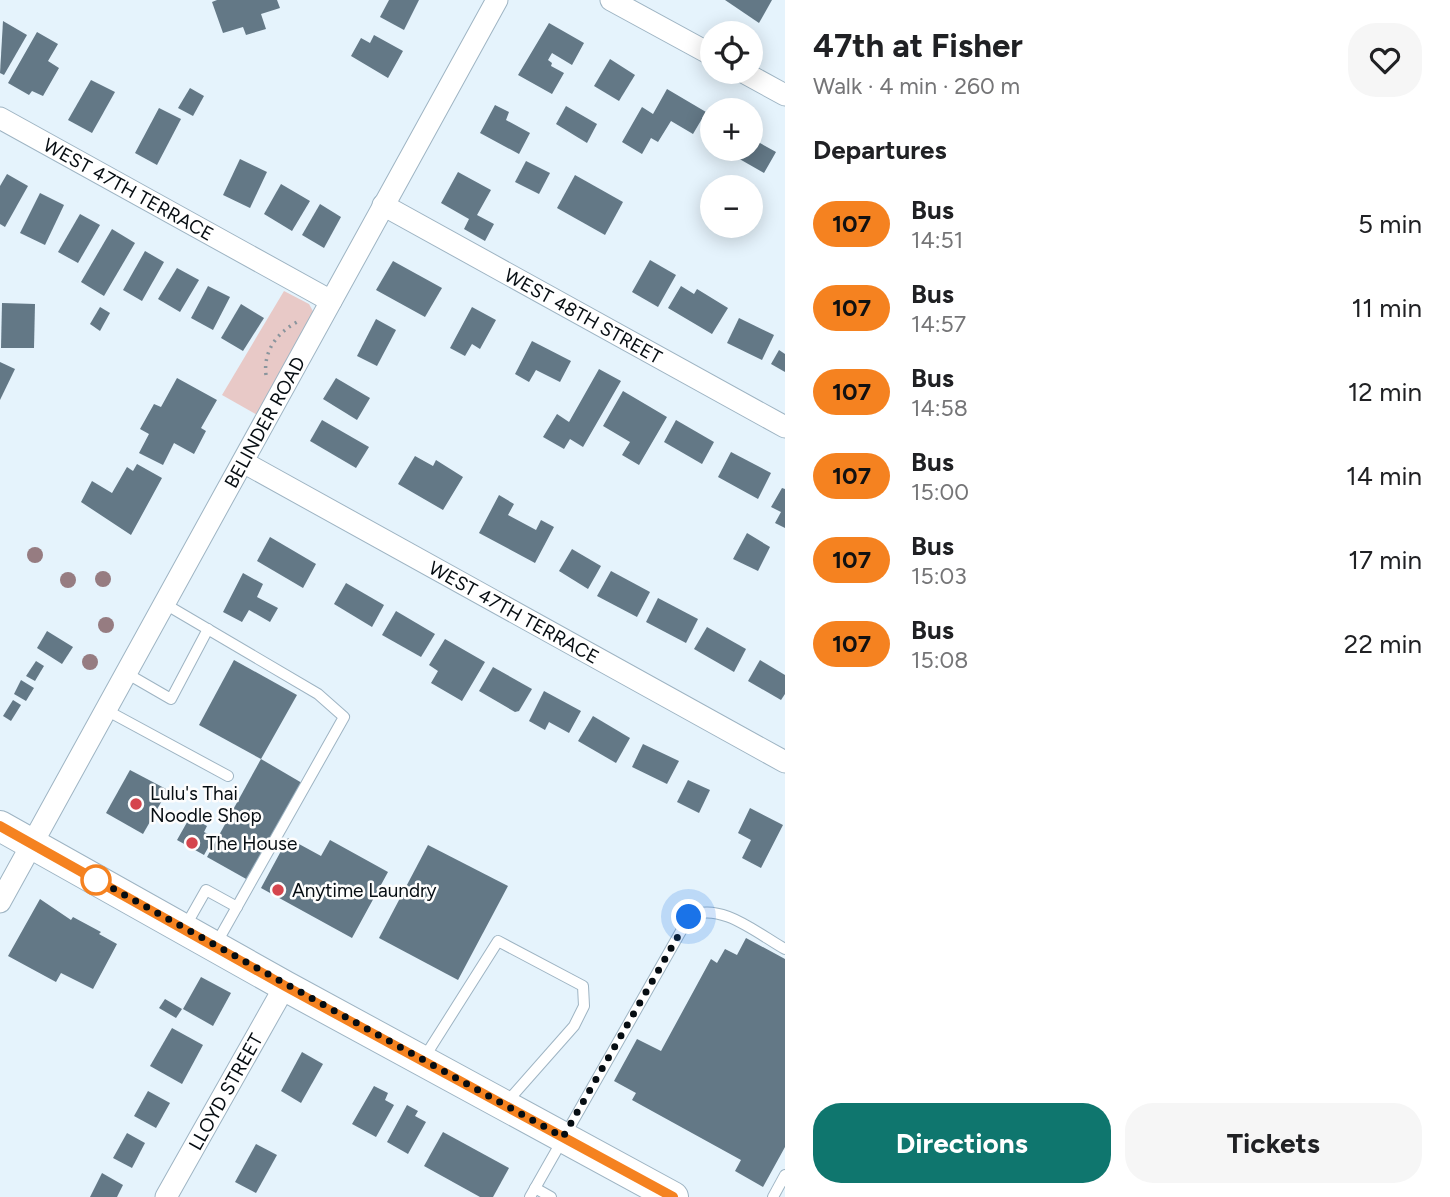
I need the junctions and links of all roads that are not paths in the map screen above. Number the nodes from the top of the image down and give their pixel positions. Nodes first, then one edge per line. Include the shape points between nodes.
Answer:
1 (497, 0) edge
2 (611, 0) edge
3 (700, 48) edge
4 (763, 83) edge
5 (785, 95) edge
6 (0, 118) edge
7 (383, 205) junction
8 (331, 301) junction
9 (785, 427) edge
10 (243, 462) junction
11 (165, 604) junction
12 (208, 629) junction
13 (126, 673) junction
14 (106, 710) junction
15 (785, 762) edge
16 (228, 776) dead end
17 (0, 826) edge
18 (32, 844) junction
19 (0, 902) edge
20 (237, 907) junction
21 (184, 929) junction
22 (215, 947) junction
23 (785, 949) edge
24 (285, 986) junction
25 (423, 1061) junction
26 (505, 1105) junction
27 (563, 1137) junction
28 (785, 1175) edge
29 (533, 1193) edge
30 (656, 1193) edge
31 (166, 1197) edge
32 (551, 1197) edge
33 (773, 1197) edge

1 - 7 street, BELINDER ROAD
2 - 3 street
4 - 5 street
6 - 8 street, WEST 47TH TERRACE
7 - 8 street, BELINDER ROAD
7 - 9 street, WEST 48TH STREET
8 - 10 street, BELINDER ROAD
10 - 11 street, BELINDER ROAD
10 - 15 street, WEST 47TH TERRACE
11 - 12 lane
11 - 13 street, BELINDER ROAD
12 - 13 lane via 171,699
12 - 20 lane via 318,694 344,717
13 - 14 street, BELINDER ROAD
14 - 16 lane
14 - 18 street, BELINDER ROAD
17 - 18 street
18 - 19 street, BELINDER ROAD
18 - 21 street
20 - 21 lane via 206,890
20 - 22 lane
21 - 22 street
22 - 24 street
23 - 27 lane via 718,911 699,911 689,917
24 - 25 street
24 - 31 street, LLOYD STREET
25 - 26 street
25 - 26 lane via 498,941 583,986 584,1006 574,1026
26 - 27 street
27 - 29 lane
27 - 30 street
28 - 33 lane
29 - 32 lane

